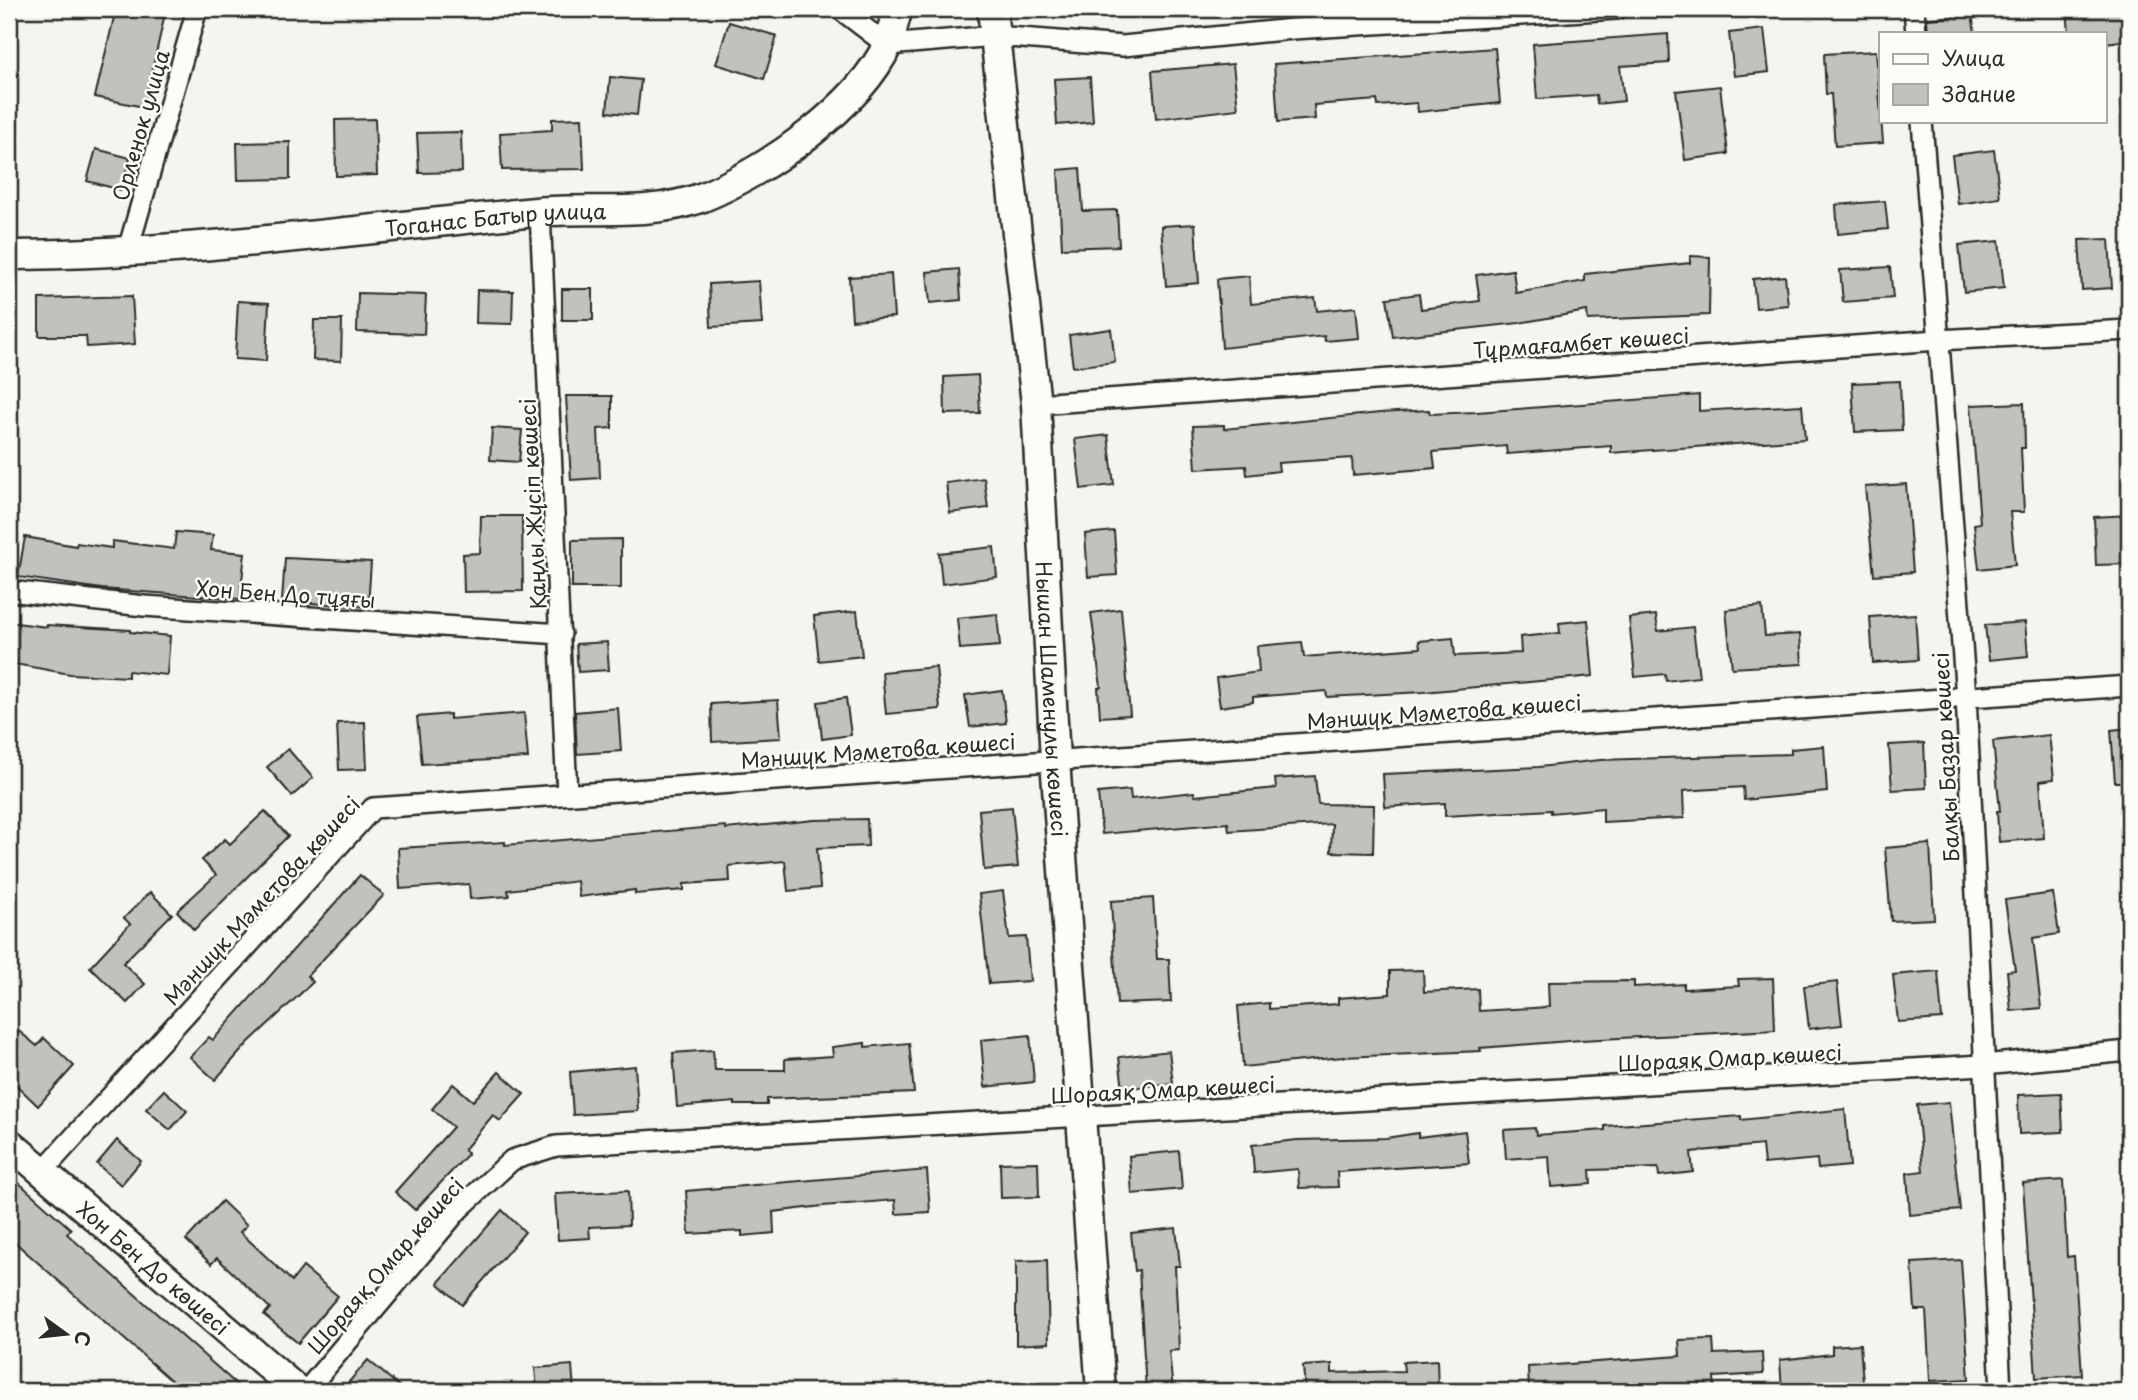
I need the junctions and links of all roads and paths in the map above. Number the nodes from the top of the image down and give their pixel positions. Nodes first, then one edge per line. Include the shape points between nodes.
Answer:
1 (197, 9) edge
2 (840, 9) edge
3 (898, 9) edge
4 (1617, 9) edge
5 (1914, 9) edge
6 (994, 22) edge
7 (1916, 32) edge
8 (887, 45) junction
9 (1922, 122) edge
10 (540, 212) junction
11 (127, 253) junction
12 (9, 256) edge
13 (2129, 330) edge
14 (1938, 340) junction
15 (1036, 404) junction
16 (9, 591) edge
17 (561, 634) junction
18 (2129, 686) edge
19 (1966, 698) junction
20 (1055, 760) junction
21 (567, 794) junction
22 (2129, 1051) edge
23 (1983, 1065) junction
24 (1082, 1117) junction
25 (9, 1143) edge
26 (41, 1173) junction
27 (298, 1391) edge
28 (306, 1391) edge
29 (1101, 1391) edge
30 (2001, 1391) edge

1 - 11 street, Орленок улица
2 - 8 street
3 - 8 street, Тоганас Батыр улица
4 - 6 street via 1293,29 1124,46
5 - 7 street
6 - 8 street
6 - 15 street, Нышан Шаменулы көшесі
8 - 10 street, Тоганас Батыр улица via 861,83 810,134 760,170 701,198 636,210
9 - 14 street, Балқы Базар көшесі
10 - 11 street, Тоганас Батыр улица
10 - 17 street, Қаңлы Жүсіп көшесі
11 - 12 street, Тоганас Батыр улица
13 - 14 street, Тұрмағамбет көшесі
14 - 15 street, Тұрмағамбет көшесі
14 - 19 street, Балқы Базар көшесі
15 - 20 street, Нышан Шаменулы көшесі
16 - 17 street, Хон Бен До тұяғы via 144,606
17 - 21 street, Қаңлы Жүсіп көшесі
18 - 19 street, Мәншүк Мәметова көшесі
19 - 20 street, Мәншүк Мәметова көшесі
19 - 23 street, Балқы Базар көшесі
20 - 21 street, Мәншүк Мәметова көшесі
20 - 24 street, Нышан Шаменулы көшесі
21 - 26 street, Мәншүк Мәметова көшесі via 373,808
22 - 23 street, Шораяқ Омар көшесі
23 - 24 street, Шораяқ Омар көшесі
23 - 30 street, Балқы Базар көшесі
24 - 28 street, Шораяқ Омар көшесі via 556,1146 512,1160 459,1209
24 - 29 street, Нышан Шаменулы көшесі
25 - 26 street, Хон Бен До көшесі
26 - 27 street, Хон Бен До көшесі

